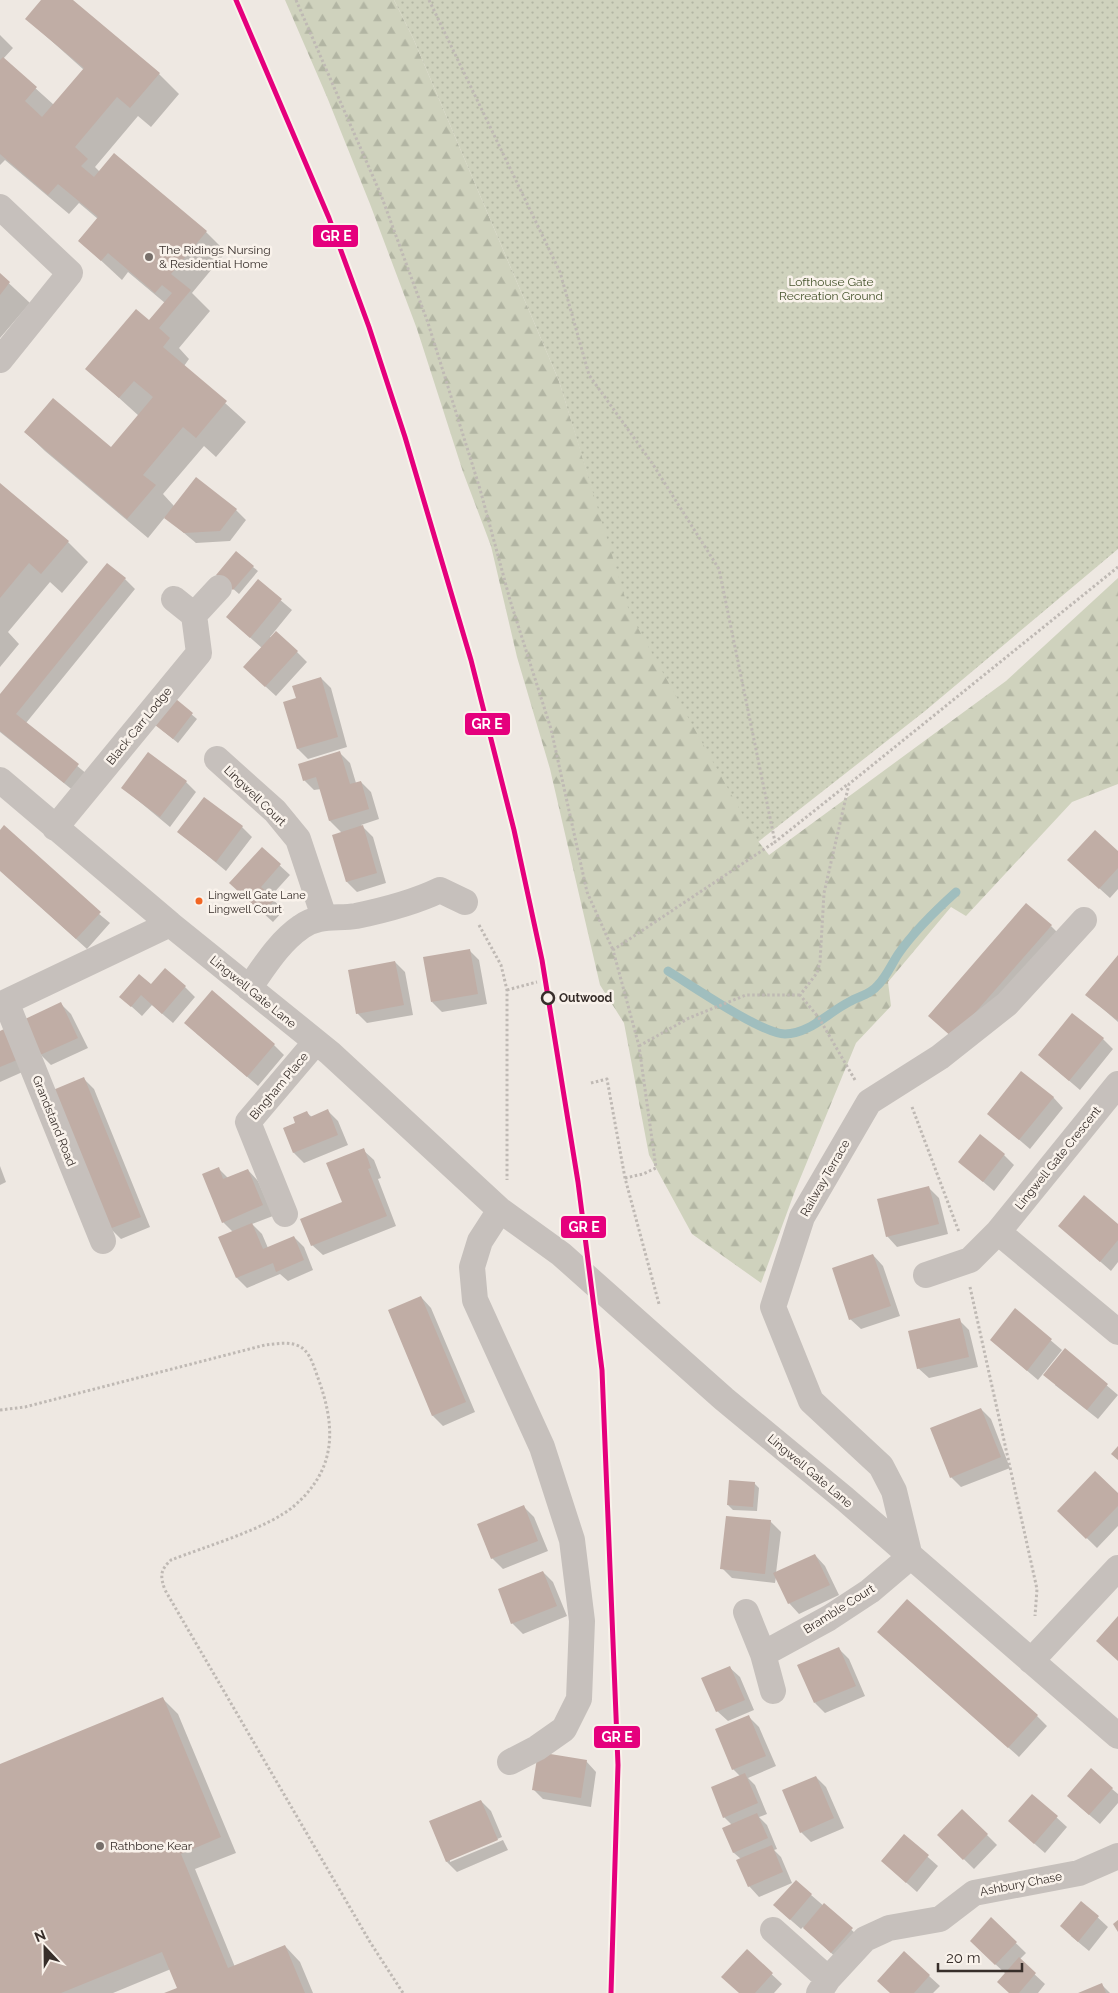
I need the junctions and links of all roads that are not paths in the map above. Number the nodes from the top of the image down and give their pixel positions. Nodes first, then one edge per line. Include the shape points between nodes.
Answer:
1 (0, 207) edge
2 (0, 360) edge
3 (219, 588) dead end
4 (174, 599) dead end
5 (194, 615) junction
6 (217, 759) dead end
7 (0, 780) edge
8 (55, 828) junction
9 (465, 902) road end
10 (324, 917) junction
11 (1084, 920) dead end
12 (170, 924) junction
13 (248, 988) junction
14 (3, 1004) edge
15 (315, 1042) junction
16 (1118, 1084) edge
17 (500, 1210) junction
18 (285, 1214) dead end
19 (998, 1232) junction
20 (103, 1241) dead end
21 (926, 1275) dead end
22 (1118, 1332) edge
23 (910, 1556) junction
24 (1118, 1568) edge
25 (746, 1612) dead end
26 (763, 1654) junction
27 (1031, 1661) junction
28 (773, 1691) dead end
29 (1118, 1736) edge
30 (510, 1762) dead end
31 (1118, 1856) edge
32 (773, 1930) dead end
33 (824, 1986) edge

1 - 2 street via 70,273
3 - 5 street
4 - 5 street
5 - 8 street, Black Carr Lodge via 199,653
6 - 10 street, Lingwell Court via 275,811 298,838
7 - 8 street, Lingwell Gate Lane
8 - 12 street, Lingwell Gate Lane
9 - 10 street via 440,890 416,902 363,914
10 - 13 street via 302,926 286,940
11 - 23 street, Railway Terrace via 1007,1004 940,1057 869,1102 802,1217 773,1307 811,1401 881,1466 894,1492
12 - 13 street, Lingwell Gate Lane
12 - 14 street, Grandstand Road
13 - 15 street, Lingwell Gate Lane
14 - 20 street, Grandstand Road
15 - 17 street, Lingwell Gate Lane
15 - 18 street, Bingham Place via 248,1122
16 - 19 street, Lingwell Gate Crescent
17 - 23 street, Lingwell Gate Lane via 561,1254
17 - 30 street via 480,1241 472,1268 475,1300 542,1447 572,1540 582,1621 578,1699 564,1729
19 - 21 street, Lingwell Gate Crescent via 970,1260
19 - 22 street
23 - 26 street, Bramble Court via 870,1591
23 - 27 street, Lingwell Gate Lane
24 - 27 street
25 - 26 street
26 - 28 street
27 - 29 street, Lingwell Gate Lane
31 - 33 street, Ashbury Chase via 1079,1873 974,1893 940,1919 890,1928 865,1939
32 - 33 street, Ashbury Chase

